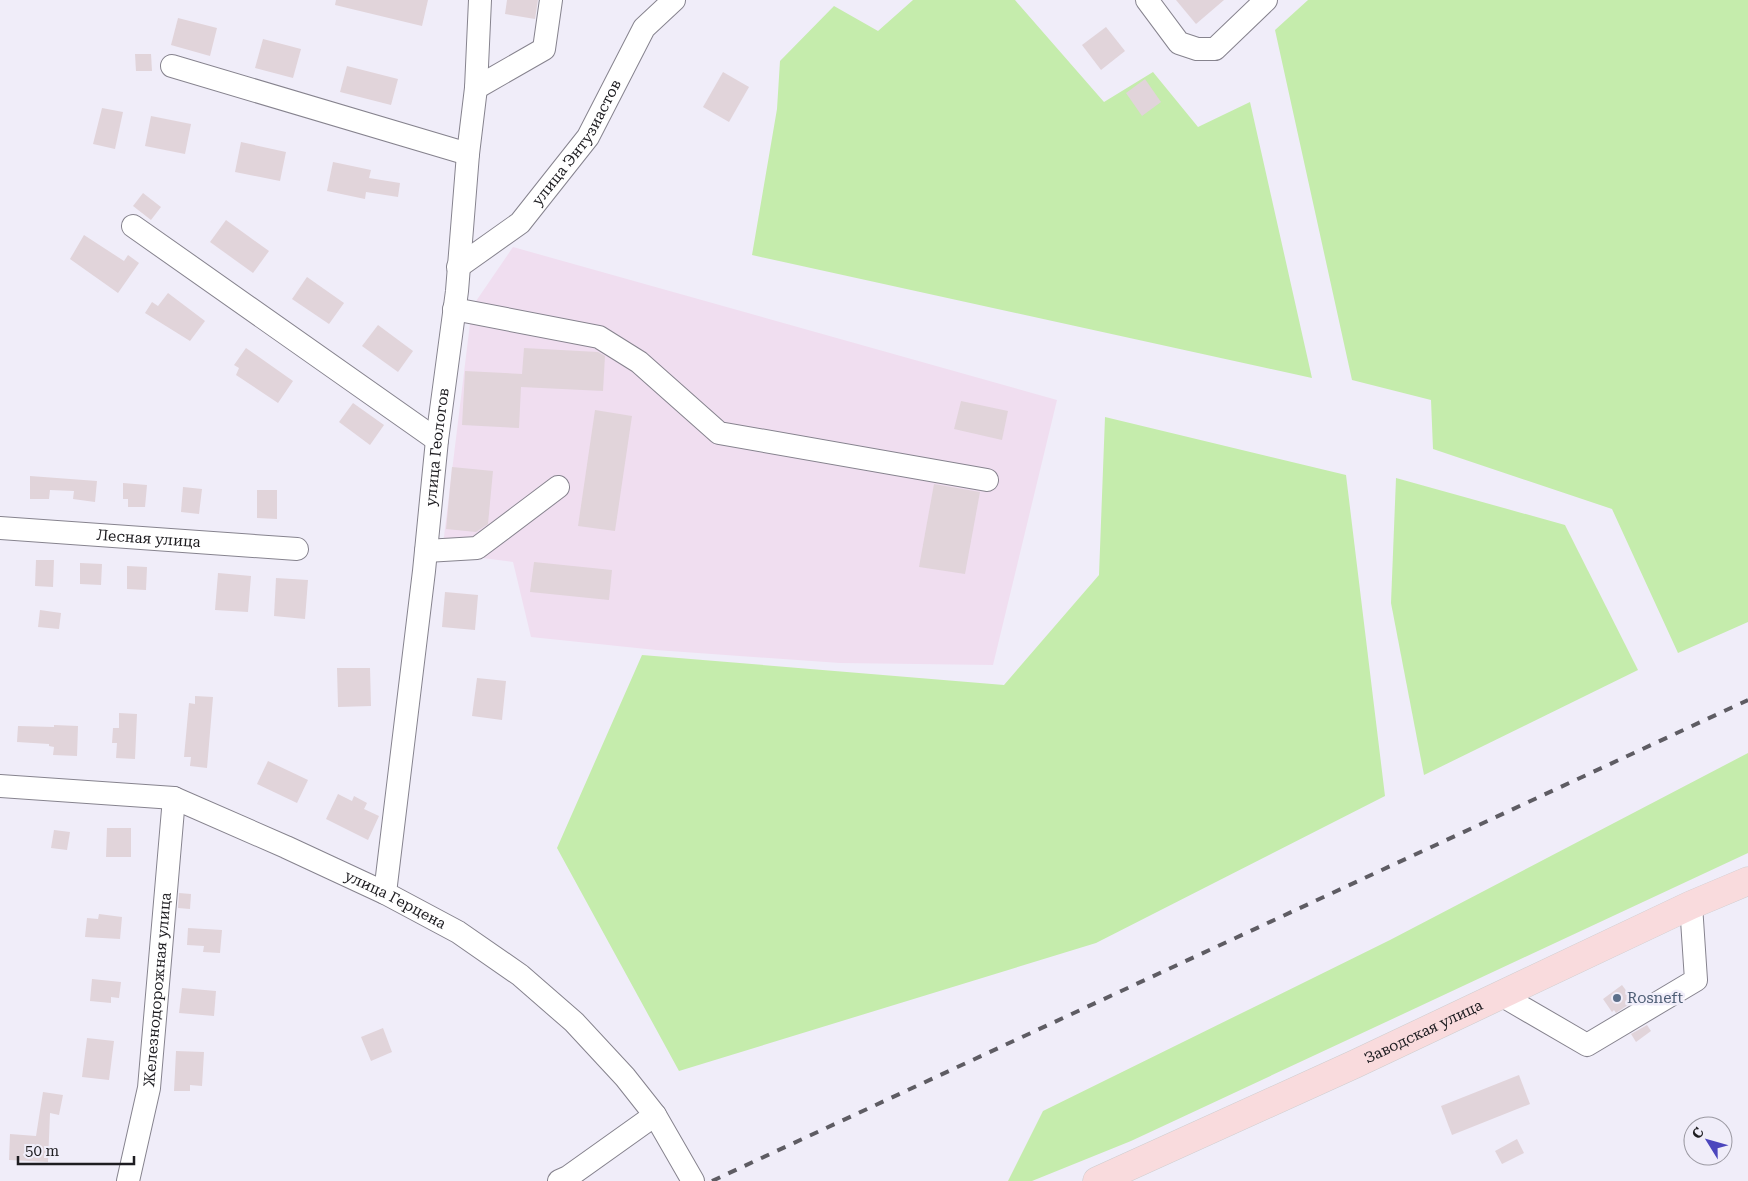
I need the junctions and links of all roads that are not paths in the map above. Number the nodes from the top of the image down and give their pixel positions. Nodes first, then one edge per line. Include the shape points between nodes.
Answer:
1 (480, 0) edge
2 (551, 0) edge
3 (674, 0) edge
4 (1147, 0) edge
5 (1266, 0) edge
6 (172, 66) dead end
7 (476, 88) junction
8 (468, 154) junction
9 (133, 226) dead end
10 (458, 267) junction
11 (454, 309) junction
12 (437, 440) junction
13 (987, 480) dead end
14 (558, 487) dead end
15 (0, 528) edge
16 (297, 550) dead end
17 (426, 551) junction
18 (0, 786) edge
19 (174, 798) junction
20 (1748, 881) edge
21 (385, 893) junction
22 (1691, 905) junction
23 (1501, 995) junction
24 (655, 1115) junction
25 (128, 1181) edge
26 (559, 1181) edge
27 (693, 1181) edge
28 (1097, 1181) edge

1 - 7 street, улица Геологов
2 - 7 street via 544,49
3 - 10 street, улица Энтузиастов via 644,28 588,138 520,223
4 - 5 street via 1179,43 1197,49 1215,49
6 - 8 street
7 - 8 street, улица Геологов
8 - 10 street, улица Геологов
9 - 12 street
10 - 11 street, улица Геологов
11 - 12 street, улица Геологов
11 - 13 street via 599,336 639,362 719,433
12 - 17 street, улица Геологов
14 - 17 street via 477,548
15 - 16 street, Лесная улица
17 - 21 street, улица Геологов
18 - 19 street, улица Герцена
19 - 21 street, улица Герцена
19 - 25 street, Железнодорожная улица via 149,1088
20 - 22 main road, Заводская улица
21 - 24 street, улица Герцена via 458,932 520,975 574,1022
22 - 23 main road, Заводская улица
22 - 23 street via 1696,980 1587,1045
23 - 28 main road, Заводская улица
24 - 26 street
24 - 27 street, улица Герцена

